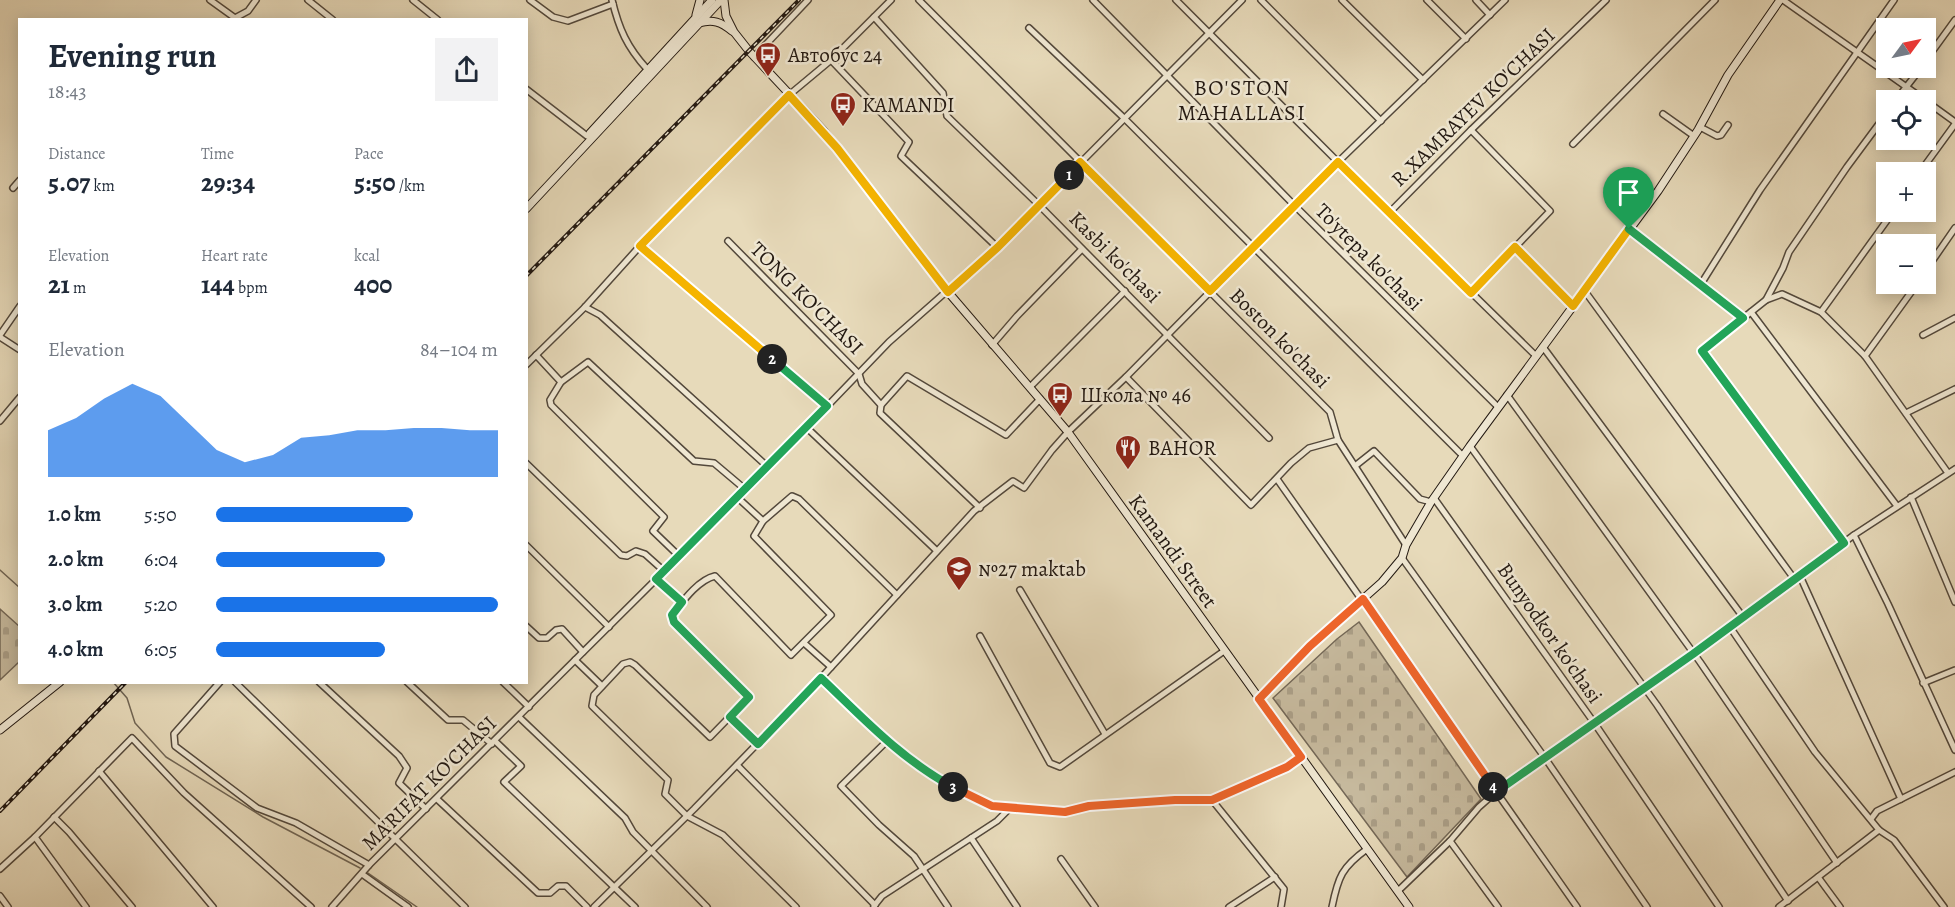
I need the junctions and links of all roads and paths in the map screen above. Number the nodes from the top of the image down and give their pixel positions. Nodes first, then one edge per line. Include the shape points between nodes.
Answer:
1 (210, 0) edge
2 (256, 0) edge
3 (308, 0) edge
4 (413, 0) edge
5 (530, 0) edge
6 (700, 0) edge
7 (712, 0) edge
8 (723, 0) edge
9 (808, 0) edge
10 (891, 0) edge
11 (919, 0) edge
12 (1093, 0) edge
13 (1176, 0) edge
14 (1242, 0) edge
15 (1261, 0) edge
16 (1342, 0) edge
17 (1427, 0) edge
18 (1476, 0) edge
19 (1505, 0) edge
20 (1606, 0) edge
21 (1715, 0) edge
22 (1782, 0) edge
23 (1894, 0) edge
24 (612, 2) edge
25 (1490, 15) junction
26 (874, 17) junction
27 (330, 18) edge
28 (436, 18) edge
29 (1955, 20) edge
30 (697, 21) junction
31 (1029, 28) dead end
32 (734, 32) junction
33 (1210, 33) junction
34 (1466, 39) junction
35 (1936, 46) edge
36 (1857, 52) junction
37 (754, 57) junction
38 (831, 60) junction
39 (647, 69) junction
40 (1168, 75) junction
41 (1913, 78) edge
42 (1423, 80) junction
43 (1906, 87) junction
44 (1904, 90) edge
45 (1910, 90) edge
46 (528, 91) edge
47 (789, 95) junction
48 (1936, 109) edge
49 (1663, 114) dead end
50 (1124, 118) junction
51 (1381, 120) junction
52 (1955, 123) edge
53 (1728, 125) dead end
54 (1700, 127) junction
55 (1876, 128) edge
56 (1471, 130) junction
57 (1694, 135) junction
58 (587, 136) junction
59 (1574, 144) dead end
60 (1080, 162) junction
61 (1338, 162) junction
62 (1927, 162) edge
63 (18, 182) edge
64 (13, 188) dead end
65 (528, 200) edge
66 (1039, 205) junction
67 (1295, 206) junction
68 (528, 207) edge
69 (1389, 213) junction
70 (1886, 222) edge
71 (1955, 228) edge
72 (1629, 229) junction
73 (728, 241) dead end
74 (640, 246) junction
75 (998, 247) junction
76 (1515, 247) junction
77 (1253, 248) junction
78 (1082, 249) junction
79 (1936, 256) edge
80 (1701, 284) junction
81 (1125, 291) junction
82 (1210, 291) junction
83 (1584, 291) junction
84 (948, 292) junction
85 (1471, 293) junction
86 (1910, 294) edge
87 (1766, 300) junction
88 (1573, 306) junction
89 (585, 307) junction
90 (18, 309) edge
91 (1751, 312) junction
92 (1821, 312) junction
93 (1743, 318) junction
94 (1955, 318) edge
95 (1168, 334) junction
96 (1923, 335) dead end
97 (0, 336) edge
98 (992, 345) junction
99 (1543, 347) junction
100 (18, 349) edge
101 (536, 355) junction
102 (1536, 356) junction
103 (1865, 356) junction
104 (528, 363) edge
105 (859, 374) junction
106 (1126, 377) junction
107 (561, 382) junction
108 (1030, 387) junction
109 (1955, 388) edge
110 (1507, 395) junction
111 (18, 399) edge
112 (1040, 399) junction
113 (881, 405) junction
114 (827, 406) junction
115 (1498, 407) junction
116 (1906, 413) junction
117 (0, 421) edge
118 (806, 427) junction
119 (1068, 432) junction
120 (1269, 438) dead end
121 (1338, 440) junction
122 (1470, 446) junction
123 (1462, 456) junction
124 (528, 465) edge
125 (1355, 466) junction
126 (768, 467) junction
127 (1955, 469) edge
128 (1948, 473) junction
129 (1277, 479) junction
130 (746, 490) junction
131 (1911, 497) junction
132 (738, 498) junction
133 (1432, 500) junction
134 (1897, 506) junction
135 (980, 508) junction
136 (763, 521) junction
137 (1854, 535) junction
138 (1844, 543) junction
139 (1406, 545) junction
140 (528, 547) edge
141 (937, 551) junction
142 (679, 556) junction
143 (1402, 558) junction
144 (664, 572) junction
145 (1797, 578) junction
146 (656, 579) junction
147 (1020, 590) dead end
148 (897, 595) junction
149 (1363, 599) junction
150 (682, 602) junction
151 (1955, 602) edge
152 (1743, 617) junction
153 (609, 627) junction
154 (1730, 627) junction
155 (528, 628) edge
156 (980, 636) dead end
157 (804, 643) junction
158 (1224, 651) junction
159 (583, 652) junction
160 (1693, 654) junction
161 (575, 660) junction
162 (831, 667) junction
163 (1955, 669) edge
164 (821, 678) junction
165 (1923, 683) junction
166 (58, 684) edge
167 (218, 684) edge
168 (237, 684) edge
169 (321, 684) edge
170 (409, 684) edge
171 (505, 684) edge
172 (602, 686) junction
173 (1644, 688) junction
174 (1259, 699) junction
175 (529, 707) junction
176 (519, 717) junction
177 (730, 717) junction
178 (1595, 724) junction
179 (0, 730) edge
180 (1105, 735) junction
181 (886, 741) junction
182 (493, 742) junction
183 (758, 744) junction
184 (1955, 750) edge
185 (1301, 757) junction
186 (1545, 758) junction
187 (737, 765) junction
188 (99, 771) junction
189 (1955, 772) edge
190 (1496, 792) junction
191 (437, 799) junction
192 (1901, 799) junction
193 (1212, 800) junction
194 (1011, 807) junction
195 (426, 809) junction
196 (687, 816) junction
197 (54, 817) junction
198 (1871, 819) junction
199 (1879, 830) junction
200 (35, 837) junction
201 (971, 838) junction
202 (396, 839) junction
203 (1450, 841) junction
204 (1367, 849) junction
205 (651, 850) junction
206 (1060, 859) dead end
207 (1837, 863) junction
208 (369, 866) junction
209 (0, 869) edge
210 (924, 869) junction
211 (362, 874) junction
212 (1275, 877) junction
213 (1818, 877) junction
214 (615, 888) junction
215 (1398, 891) junction
216 (0, 896) edge
217 (1788, 901) junction
218 (874, 906) edge
219 (8, 907) edge
220 (86, 907) edge
221 (132, 907) edge
222 (213, 907) edge
223 (311, 907) edge
224 (332, 907) edge
225 (408, 907) edge
226 (465, 907) edge
227 (587, 907) edge
228 (594, 907) edge
229 (635, 907) edge
230 (707, 907) edge
231 (796, 907) edge
232 (948, 907) edge
233 (1017, 907) edge
234 (1095, 907) edge
235 (1229, 907) edge
236 (1281, 907) edge
237 (1332, 907) edge
238 (1409, 907) edge
239 (1498, 907) edge
240 (1577, 907) edge
241 (1647, 907) edge
242 (1719, 907) edge
243 (1779, 907) edge
244 (1840, 907) edge
245 (1944, 907) edge

1 - 2 street via 235,18 248,11
3 - 27 street
4 - 28 street
5 - 24 street via 553,17 568,21
6 - 30 main road
7 - 30 main road
8 - 30 main road
8 - 32 main road, Kamandi Street
9 - 37 street
10 - 26 street
11 - 60 street, Boston ko'chasi
12 - 40 street, To'ytepa ko'chasi
13 - 33 street
14 - 33 street, MA'RIFAT KO'CHASI
15 - 51 street
16 - 42 street
17 - 34 street
18 - 25 street
19 - 25 street
20 - 56 street, R.XAMRAYEV KO'CHASI
21 - 59 street
22 - 36 street
22 - 54 main road via 1728,75
23 - 36 street
24 - 39 street via 620,29
25 - 34 street
26 - 38 street
26 - 66 street, Kasbi ko'chasi via 943,93 947,116
29 - 35 street
30 - 32 main road, Kamandi Street via 720,22
30 - 39 main road
30 - 68 main road
31 - 50 street
32 - 37 main road, Kamandi Street
33 - 40 street, MA'RIFAT KO'CHASI
33 - 61 street
34 - 42 street
36 - 43 street
36 - 80 street via 1760,190
37 - 47 main road, Kamandi Street
38 - 47 street
38 - 75 street via 909,142 901,156
39 - 58 main road
40 - 50 street, MA'RIFAT KO'CHASI
40 - 67 street, To'ytepa ko'chasi
41 - 43 street
42 - 51 street
43 - 44 street
43 - 45 street
46 - 58 street
47 - 74 street
47 - 84 main road, Kamandi Street via 837,148
48 - 52 street
49 - 57 street
50 - 60 street, MA'RIFAT KO'CHASI
50 - 77 street
51 - 61 street
52 - 62 street
53 - 54 street via 1717,136
54 - 57 main road
55 - 87 street via 1789,252
56 - 69 street, R.XAMRAYEV KO'CHASI
56 - 76 street via 1550,211
57 - 72 main road
58 - 65 main road
60 - 66 street, MA'RIFAT KO'CHASI
60 - 82 street, Boston ko'chasi
61 - 67 street
61 - 69 street
63 - 64 street
66 - 75 street, MA'RIFAT KO'CHASI
66 - 78 street, Kasbi ko'chasi
67 - 77 street
67 - 115 street, To'ytepa ko'chasi
69 - 85 street
70 - 92 street
71 - 79 street
72 - 80 street
72 - 83 main road
73 - 105 street, TONG KO'CHASI
74 - 89 street
74 - 114 street
75 - 84 street, MA'RIFAT KO'CHASI
76 - 85 street
76 - 88 street
77 - 82 street
77 - 123 street
78 - 81 street, Kasbi ko'chasi
78 - 98 street
80 - 93 street
81 - 95 street, Kasbi ko'chasi
81 - 108 street
82 - 95 street
82 - 121 street, Boston ko'chasi via 1330,412
83 - 88 main road
83 - 145 street
84 - 98 main road, Kamandi Street
84 - 105 street, MA'RIFAT KO'CHASI
85 - 102 street
86 - 103 street
87 - 91 street
87 - 92 street via 1782,294
88 - 99 main road
89 - 101 street
89 - 126 street via 600,315
90 - 97 street
91 - 93 street
91 - 134 street
92 - 103 street
93 - 138 street via 1702,351
94 - 96 street
95 - 106 street
95 - 120 street, Kasbi ko'chasi
97 - 100 street
98 - 108 main road, Kamandi Street
99 - 102 main road
99 - 152 street
101 - 104 street
101 - 107 street
102 - 110 main road
103 - 116 street
105 - 113 street, TONG KO'CHASI via 862,384
105 - 114 street, MA'RIFAT KO'CHASI
106 - 119 street
106 - 129 street via 1251,505
107 - 130 street via 588,362 694,461 714,463
107 - 142 street via 551,405 664,517 653,531
108 - 112 main road, Kamandi Street
109 - 116 street
110 - 115 main road
110 - 160 street
111 - 117 street
112 - 113 street via 1006,435 907,376
112 - 119 main road, Kamandi Street
113 - 135 street, TONG KO'CHASI via 880,413
114 - 118 street, MA'RIFAT KO'CHASI
115 - 122 main road
116 - 128 street
118 - 126 street, MA'RIFAT KO'CHASI
118 - 141 street
119 - 135 street via 1024,488 1013,481
119 - 158 main road, Kamandi Street
121 - 125 street, Boston ko'chasi
121 - 129 street via 1309,448
122 - 123 main road
122 - 173 street
123 - 133 main road
124 - 144 street via 621,555 636,551 645,554
125 - 133 street, Bunyodkor ko'chasi via 1374,451 1420,499
125 - 139 street, Boston ko'chasi
126 - 130 street, MA'RIFAT KO'CHASI
127 - 128 street
128 - 131 street
129 - 149 street
130 - 132 street, MA'RIFAT KO'CHASI
131 - 134 street
131 - 151 street
132 - 136 street
132 - 142 street, MA'RIFAT KO'CHASI
133 - 139 main road
133 - 178 street, Bunyodkor ko'chasi
134 - 137 street
135 - 141 street
136 - 148 street via 792,496 799,499
136 - 157 street via 754,536 831,615
137 - 138 street
137 - 165 street
138 - 145 street
139 - 143 main road
140 - 153 street
141 - 148 street
142 - 144 street, MA'RIFAT KO'CHASI
143 - 149 main road
143 - 186 street
144 - 146 street, MA'RIFAT KO'CHASI
145 - 152 street
145 - 192 street
146 - 150 street
146 - 153 street, MA'RIFAT KO'CHASI
147 - 180 street
148 - 162 street
149 - 174 main road
149 - 190 street
150 - 157 street via 707,578 715,576 791,655
150 - 177 street via 672,615 674,622 749,697
152 - 154 street
153 - 159 street, MA'RIFAT KO'CHASI
154 - 160 street
154 - 198 street via 1815,752
155 - 159 street via 539,638 562,629
156 - 180 street via 1050,763 1060,767
157 - 162 street
158 - 174 main road, Kamandi Street
158 - 180 street
159 - 161 street, MA'RIFAT KO'CHASI
160 - 173 street
160 - 207 street
161 - 172 street
161 - 175 street, MA'RIFAT KO'CHASI
162 - 164 street
163 - 165 street
164 - 181 street
164 - 183 street
165 - 184 street
166 - 179 main road
167 - 208 street via 174,734 175,746 257,808 296,823
168 - 202 street
169 - 195 street via 399,756 407,768 399,783
170 - 182 street via 448,720 464,720
171 - 175 street
172 - 177 street via 623,664 630,662 710,737
172 - 196 street via 594,695 592,706 668,780 665,794
173 - 178 street
173 - 217 street
174 - 185 main road, Kamandi Street
175 - 176 street, MA'RIFAT KO'CHASI
176 - 182 street, MA'RIFAT KO'CHASI
176 - 205 street via 625,818
177 - 183 street
178 - 186 street
178 - 242 street, Bunyodkor ko'chasi
181 - 194 street via 938,779 973,798 992,806
181 - 210 street via 841,786
182 - 191 street, MA'RIFAT KO'CHASI
182 - 214 street via 521,766 504,782
183 - 187 street
185 - 193 street
185 - 204 main road, Kamandi Street
186 - 190 street
186 - 241 street
187 - 196 street
187 - 218 street
188 - 197 street
188 - 222 street
188 - 223 street via 132,738 184,793
189 - 192 street
190 - 203 street
190 - 240 street
191 - 195 street, MA'RIFAT KO'CHASI
191 - 227 street via 538,893 566,886
192 - 198 street via 1876,811
193 - 194 street via 1089,806 1065,812
193 - 212 street
194 - 201 street
195 - 202 street, MA'RIFAT KO'CHASI
196 - 205 street
196 - 231 street via 723,835
197 - 200 street
197 - 221 street
198 - 199 street
199 - 207 street
199 - 245 street via 1894,840
200 - 209 street
200 - 220 street
201 - 210 street
201 - 233 street
202 - 208 street, MA'RIFAT KO'CHASI
202 - 226 street
203 - 215 street
203 - 239 street
204 - 215 main road, Kamandi Street
204 - 237 street via 1345,869 1336,884
205 - 214 street
205 - 230 street
206 - 234 street
207 - 213 street
208 - 211 street, MA'RIFAT KO'CHASI
210 - 218 street via 882,896
210 - 232 street
211 - 224 street, MA'RIFAT KO'CHASI
211 - 225 street
212 - 235 street
212 - 236 street via 1284,889
213 - 217 street
213 - 244 street
214 - 228 street
214 - 229 street
215 - 238 main road, Kamandi Street
216 - 219 street
217 - 243 street

